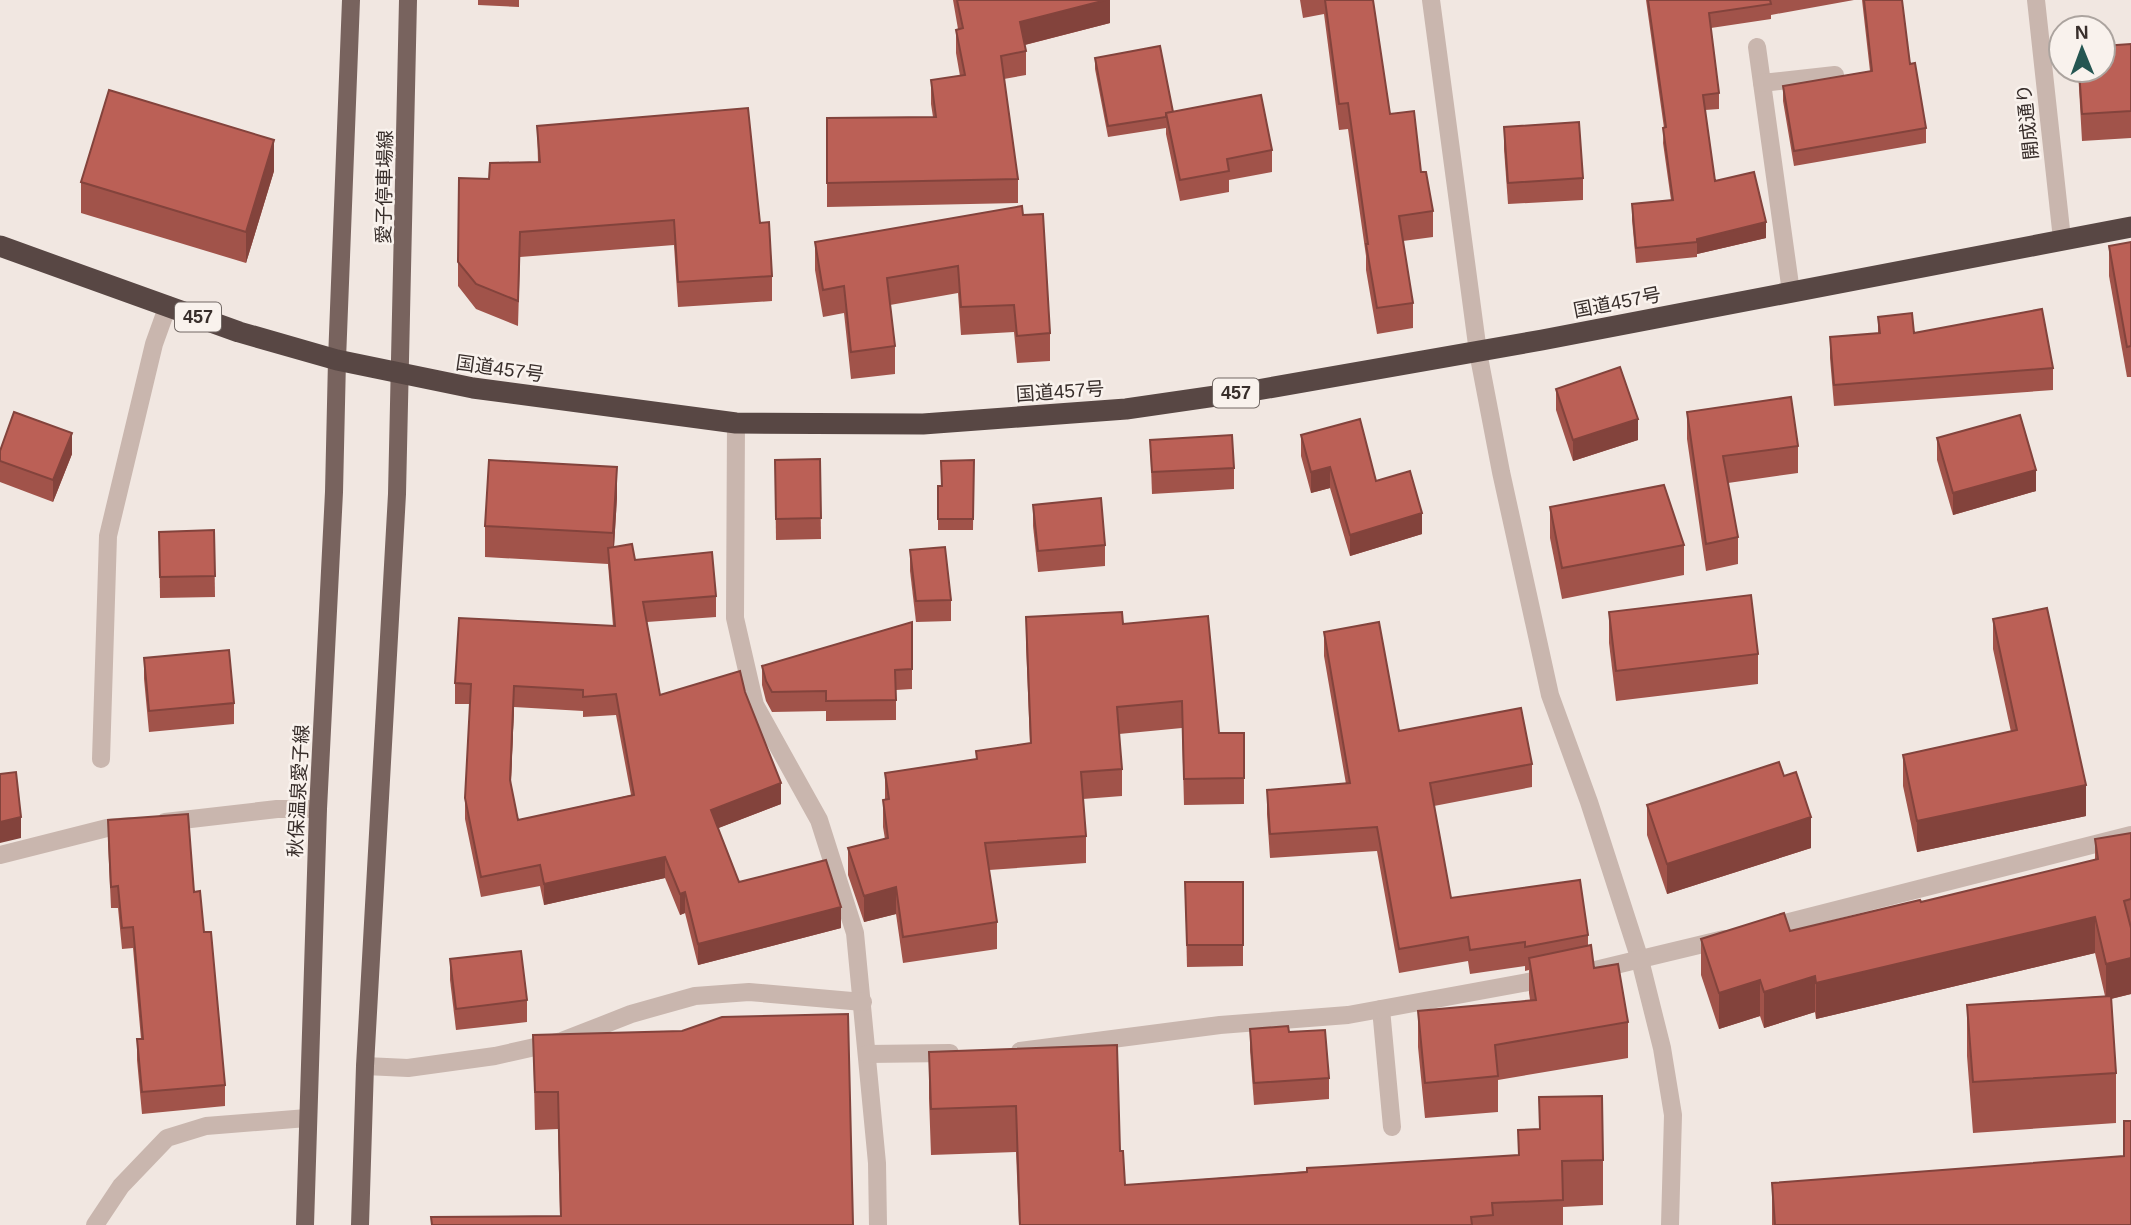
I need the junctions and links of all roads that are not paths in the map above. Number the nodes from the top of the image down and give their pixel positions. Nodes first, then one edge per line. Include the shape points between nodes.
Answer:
1 (351, 0) edge
2 (408, 0) edge
3 (1431, 0) edge
4 (2036, 0) edge
5 (1757, 47) dead end
6 (1835, 75) edge
7 (1762, 83) junction
8 (2131, 227) edge
9 (2062, 240) junction
10 (0, 246) edge
11 (1791, 292) junction
12 (168, 305) junction
13 (1478, 352) junction
14 (337, 360) junction
15 (400, 374) junction
16 (736, 423) junction
17 (101, 759) dead end
18 (318, 809) junction
19 (2131, 835) edge
20 (0, 855) edge
21 (1640, 960) junction
22 (863, 1002) junction
23 (1381, 1009) junction
24 (1007, 1052) edge
25 (969, 1053) edge
26 (867, 1054) junction
27 (365, 1066) junction
28 (307, 1118) junction
29 (1392, 1127) dead end
30 (95, 1225) edge
31 (305, 1225) edge
32 (360, 1225) edge
33 (878, 1225) edge
34 (1670, 1225) edge

1 - 14 main road, 愛子停車場線
2 - 15 main road, 愛子停車場線
3 - 13 street
4 - 9 street, 開成通り
5 - 7 street
6 - 7 street
7 - 11 street
8 - 9 highway, 国道457号 / 457
9 - 11 highway, 国道457号 / 457
10 - 12 highway, 国道457号 / 457
11 - 13 highway, 国道457号 / 457
12 - 14 highway, 国道457号 / 457 via 239,332
12 - 17 street via 154,344 108,536
13 - 16 highway, 国道457号 / 457 via 1126,409 923,424
13 - 21 street via 1550,695
14 - 15 highway, 国道457号 / 457
14 - 18 main road, 秋保温泉愛子線
15 - 16 highway, 国道457号 / 457
15 - 27 main road
16 - 22 street via 735,618 755,705 819,820 855,933
18 - 20 street via 277,809 107,828
18 - 28 main road, 秋保温泉愛子線
19 - 21 street
21 - 23 street
21 - 34 street via 1673,1115
22 - 26 street
22 - 27 street via 748,992 695,996 562,1041 509,1053 408,1068
23 - 24 street
23 - 29 street
25 - 26 street
26 - 33 street
27 - 32 main road
28 - 30 street via 206,1126 167,1138 121,1186
28 - 31 main road, 秋保温泉愛子線

